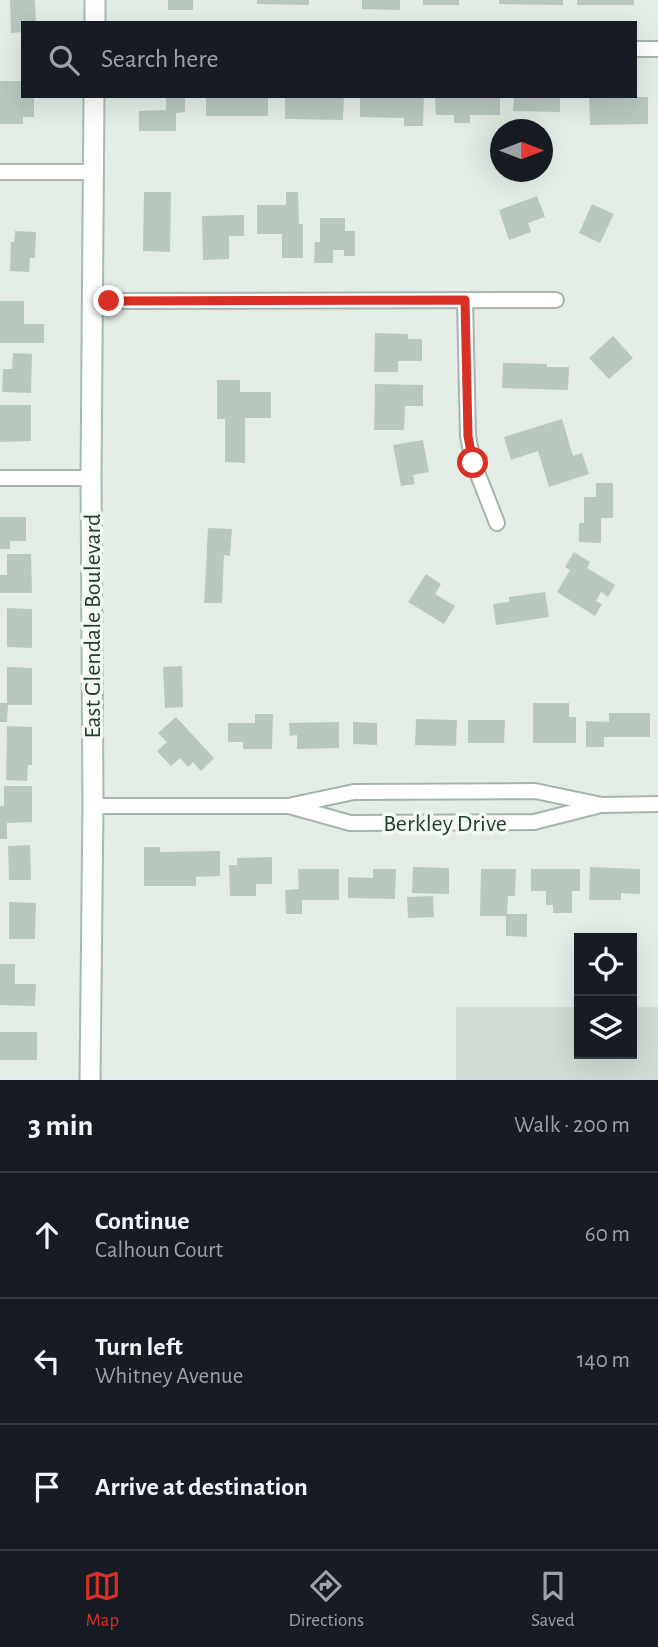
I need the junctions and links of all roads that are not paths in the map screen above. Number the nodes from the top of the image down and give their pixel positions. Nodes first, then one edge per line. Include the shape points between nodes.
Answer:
1 (95, 0) edge
2 (95, 21) edge
3 (637, 49) edge
4 (658, 49) edge
5 (94, 98) edge
6 (0, 172) edge
7 (94, 172) junction
8 (465, 300) junction
9 (556, 300) dead end
10 (93, 301) junction
11 (0, 478) edge
12 (91, 478) junction
13 (497, 523) dead end
14 (658, 804) edge
15 (602, 805) junction
16 (93, 806) junction
17 (288, 806) junction
18 (90, 1080) edge

1 - 2 street
3 - 4 street
5 - 7 street, East Glendale Boulevard
6 - 7 street
7 - 10 street, East Glendale Boulevard
8 - 9 street
8 - 10 street
8 - 13 street via 468,436 473,463
10 - 12 street, East Glendale Boulevard
11 - 12 street
12 - 16 street, East Glendale Boulevard
14 - 15 street, Berkley Drive
15 - 17 street, Berkley Drive via 535,790 354,792
15 - 17 street, Berkley Drive via 534,822 350,823
16 - 17 street, Berkley Drive
16 - 18 street, East Glendale Boulevard

